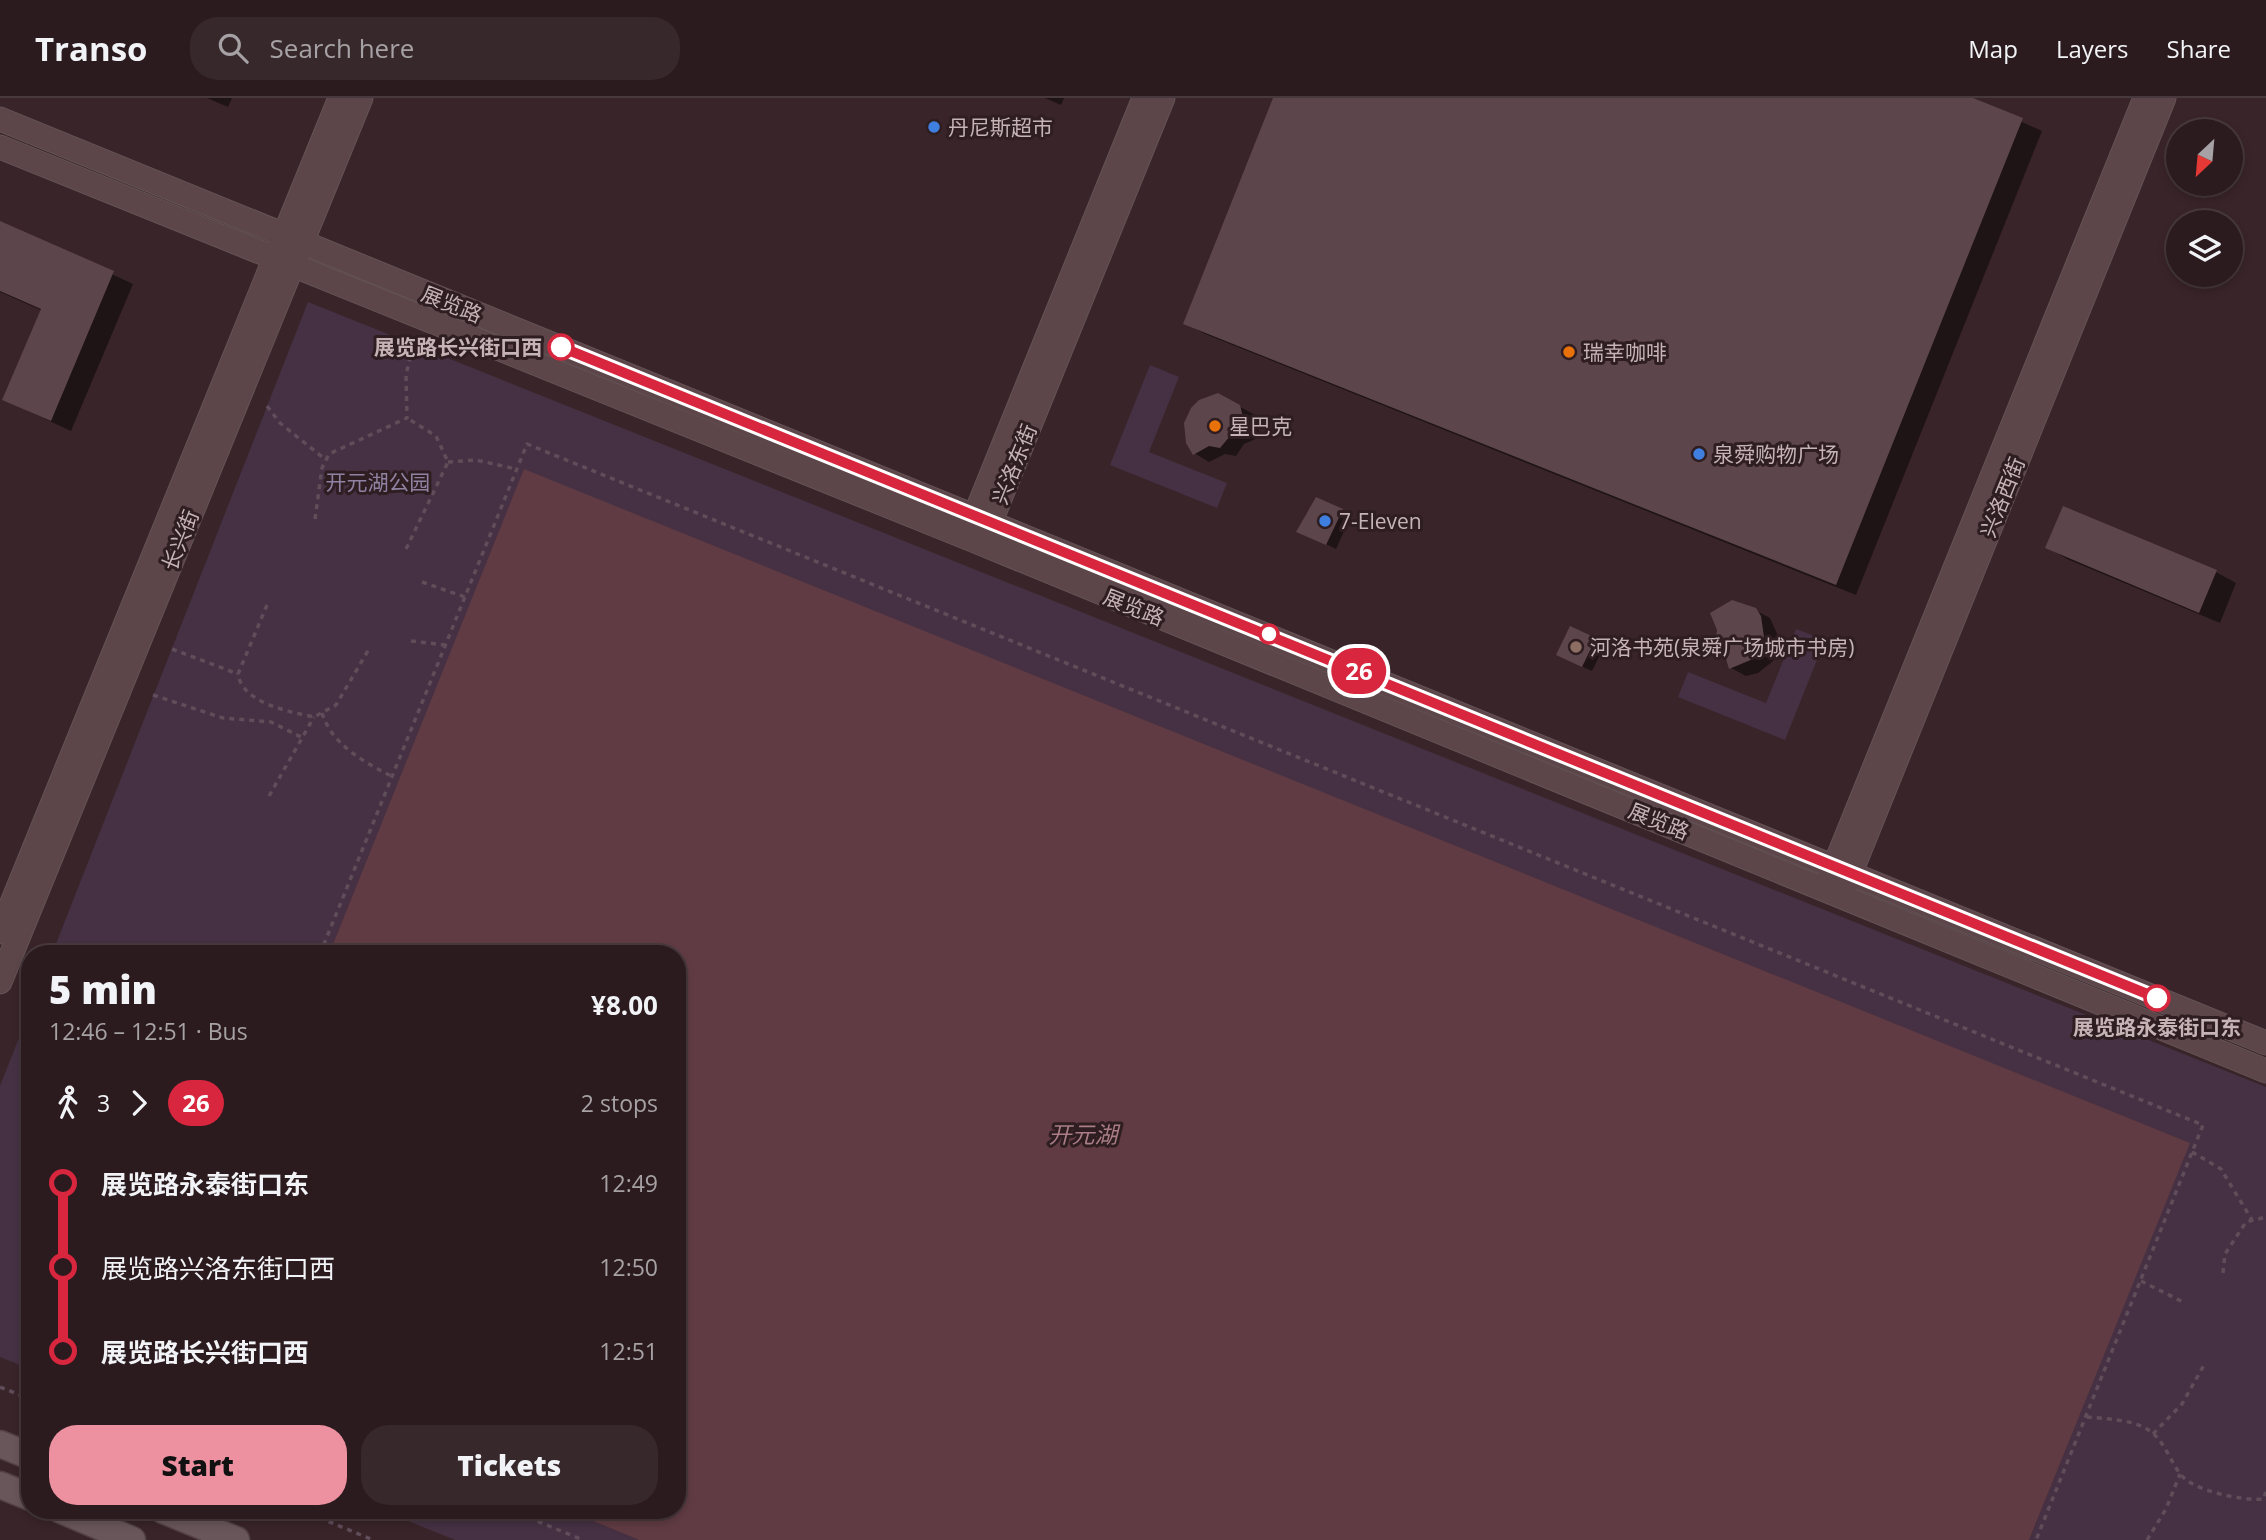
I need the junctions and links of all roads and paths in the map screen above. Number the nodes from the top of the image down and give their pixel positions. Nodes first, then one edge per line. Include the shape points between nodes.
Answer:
1 (340, 98) edge
2 (361, 98) edge
3 (1144, 98) edge
4 (1163, 98) edge
5 (2145, 98) edge
6 (2164, 98) edge
7 (0, 119) edge
8 (0, 147) edge
9 (293, 239) junction
10 (283, 263) junction
11 (413, 344) dead end
12 (267, 406) dead end
13 (407, 418) junction
14 (326, 460) junction
15 (448, 462) junction
16 (516, 469) junction
17 (983, 518) junction
18 (315, 519) dead end
19 (975, 541) junction
20 (406, 550) dead end
21 (422, 582) dead end
22 (465, 597) junction
23 (267, 605) dead end
24 (411, 640) dead end
25 (445, 645) junction
26 (172, 649) dead end
27 (369, 649) dead end
28 (238, 674) junction
29 (153, 695) dead end
30 (322, 713) junction
31 (314, 717) junction
32 (301, 737) junction
33 (393, 776) junction
34 (270, 796) dead end
35 (1843, 869) junction
36 (1833, 893) junction
37 (0, 932) edge
38 (324, 945) edge
39 (0, 982) edge
40 (2266, 1043) edge
41 (2266, 1071) edge
42 (2192, 1152) junction
43 (2266, 1217) edge
44 (2252, 1220) junction
45 (2223, 1273) dead end
46 (2141, 1280) junction
47 (2183, 1302) dead end
48 (2204, 1365) dead end
49 (0, 1387) edge
50 (21, 1395) edge
51 (2086, 1417) junction
52 (2153, 1434) junction
53 (0, 1444) edge
54 (21, 1452) edge
55 (2180, 1474) junction
56 (0, 1485) edge
57 (2266, 1492) edge
58 (21, 1493) edge
59 (2264, 1500) edge
60 (82, 1519) edge
61 (185, 1519) edge
62 (323, 1519) edge
63 (532, 1519) edge
64 (132, 1540) edge
65 (236, 1540) edge
66 (373, 1540) edge
67 (583, 1540) edge
68 (2036, 1540) edge
69 (2147, 1540) edge

1 - 9 street, 长兴街
2 - 9 street, 长兴街
3 - 17 street, 兴洛东街
4 - 17 street, 兴洛东街
5 - 35 street, 兴洛西街
6 - 35 street, 兴洛西街
7 - 9 street, 展览路
8 - 10 street, 展览路
9 - 10 street, 长兴街
9 - 17 street, 展览路
10 - 19 street, 展览路
10 - 37 street, 长兴街
10 - 39 street, 长兴街
11 - 13 path via 406,374
12 - 14 path via 280,423
13 - 14 path via 340,446
13 - 15 path via 436,436
14 - 18 path
15 - 16 path via 476,460
15 - 20 path
16 - 22 path
16 - 42 path via 527,444 2203,1125
17 - 19 street, 兴洛东街
17 - 35 street, 展览路
19 - 36 street, 展览路
21 - 22 path
22 - 25 path
23 - 28 path
24 - 25 path
25 - 33 path
26 - 28 path
27 - 30 path via 336,705
28 - 31 path via 248,694
29 - 32 path via 223,718 271,722
30 - 31 path
30 - 33 path via 327,728 351,752
31 - 32 path
32 - 34 path
33 - 38 path
35 - 36 street, 兴洛西街
35 - 40 street, 展览路
36 - 41 street, 展览路
42 - 44 path via 2221,1169
42 - 46 path
43 - 44 path
44 - 45 path via 2234,1237 2225,1254
46 - 47 path
46 - 51 path
48 - 52 path via 2182,1404
49 - 50 path
51 - 52 path via 2123,1421
51 - 68 path
52 - 55 path
53 - 54 main road
55 - 59 path via 2232,1497
55 - 69 path
56 - 58 main road
57 - 59 path
60 - 64 main road
61 - 65 main road
62 - 66 path
63 - 67 path

